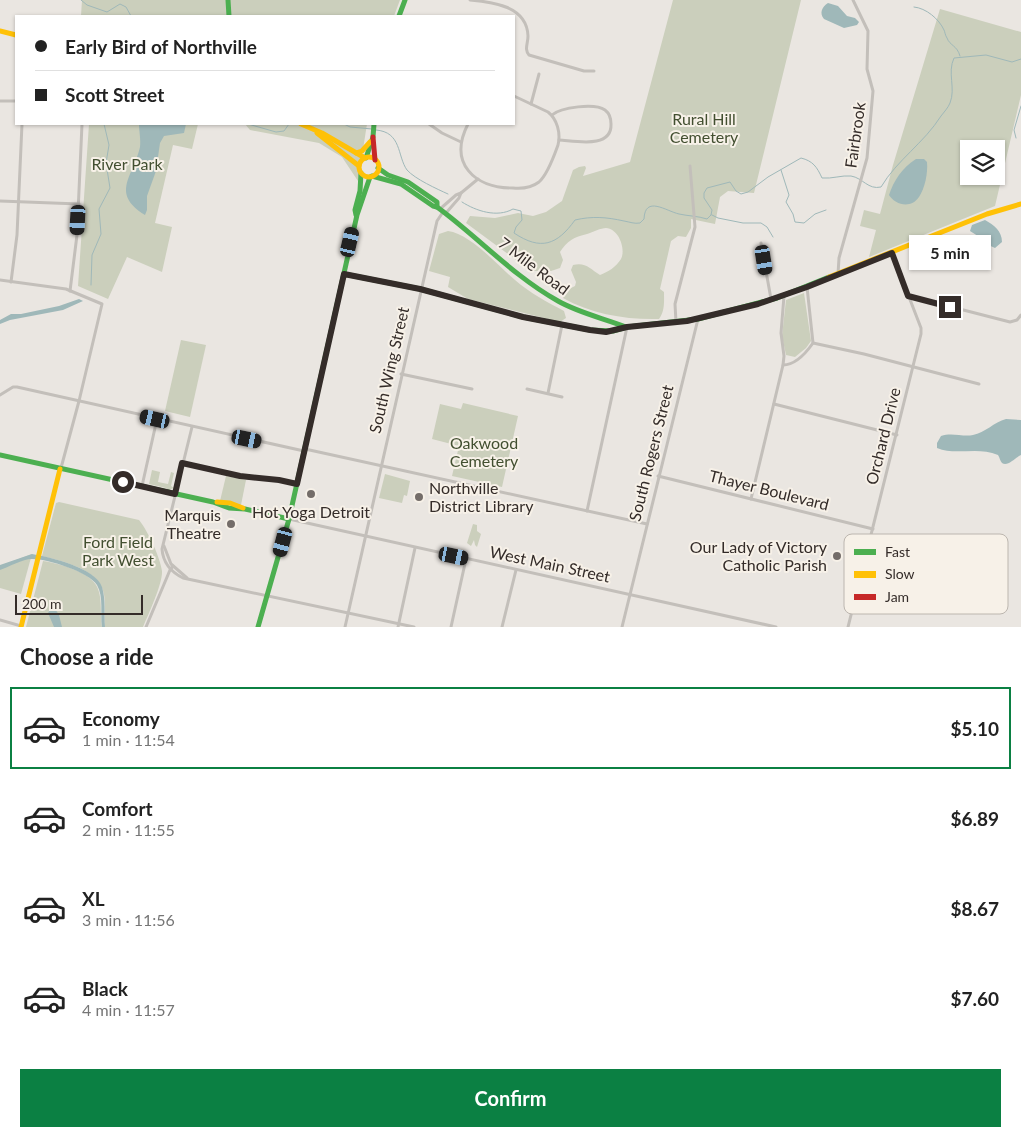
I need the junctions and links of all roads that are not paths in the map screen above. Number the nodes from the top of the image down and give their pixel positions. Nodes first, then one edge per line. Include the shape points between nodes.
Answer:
1 (228, 0) edge
2 (405, 0) edge
3 (470, 0) edge
4 (853, 0) edge
5 (229, 15) edge
6 (399, 15) edge
7 (0, 31) edge
8 (15, 35) edge
9 (594, 71) dead end
10 (540, 74) dead end
11 (515, 96) edge
12 (0, 101) edge
13 (15, 102) edge
14 (531, 104) junction
15 (552, 115) junction
16 (22, 125) edge
17 (82, 125) edge
18 (303, 125) edge
19 (430, 125) edge
20 (467, 125) edge
21 (317, 132) junction
22 (373, 133) edge
23 (559, 140) junction
24 (461, 142) junction
25 (354, 153) junction
26 (365, 158) junction
27 (375, 160) junction
28 (359, 166) junction
29 (690, 166) dead end
30 (378, 168) junction
31 (361, 173) junction
32 (371, 176) junction
33 (478, 179) junction
34 (461, 194) junction
35 (0, 201) edge
36 (19, 201) junction
37 (79, 204) junction
38 (1021, 204) edge
39 (442, 210) junction
40 (356, 215) junction
41 (761, 243) dead end
42 (892, 253) junction
43 (344, 274) junction
44 (838, 275) junction
45 (0, 280) edge
46 (11, 282) junction
47 (807, 287) junction
48 (420, 289) junction
49 (70, 290) junction
50 (784, 296) junction
51 (908, 296) junction
52 (771, 300) junction
53 (1021, 315) edge
54 (698, 319) junction
55 (676, 322) junction
56 (563, 325) junction
57 (627, 327) junction
58 (813, 343) junction
59 (783, 365) junction
60 (913, 366) junction
61 (401, 374) junction
62 (980, 384) dead end
63 (527, 388) dead end
64 (472, 389) dead end
65 (548, 393) junction
66 (0, 394) edge
67 (562, 397) dead end
68 (79, 401) junction
69 (774, 404) junction
70 (157, 419) junction
71 (192, 427) junction
72 (896, 435) junction
73 (305, 450) junction
74 (0, 455) edge
75 (182, 463) junction
76 (380, 466) junction
77 (60, 469) junction
78 (658, 476) junction
79 (297, 484) junction
80 (142, 486) junction
81 (175, 494) junction
82 (751, 499) junction
83 (587, 511) junction
84 (289, 519) junction
85 (647, 524) junction
86 (873, 529) junction
87 (872, 534) edge
88 (364, 536) junction
89 (415, 548) junction
90 (466, 559) junction
91 (171, 568) junction
92 (516, 570) junction
93 (630, 594) junction
94 (267, 596) junction
95 (348, 613) junction
96 (851, 614) edge
97 (0, 620) edge
98 (398, 625) edge
99 (21, 626) edge
100 (146, 627) edge
101 (258, 627) edge
102 (345, 627) edge
103 (414, 627) edge
104 (451, 627) edge
105 (502, 627) edge
106 (622, 627) edge
107 (776, 627) edge
108 (848, 627) edge

1 - 5 street
2 - 6 street
3 - 9 street via 499,3 517,13 527,31 526,50 531,56
4 - 44 street, Fairbrook via 868,31 867,69 873,88 869,142 839,258
7 - 8 street
10 - 14 street
11 - 14 street
12 - 13 street
14 - 15 street
15 - 23 street via 557,123
15 - 23 street via 564,109 597,107 611,120 610,132 602,140
16 - 36 street
17 - 37 street
18 - 21 street
19 - 24 street
20 - 24 street
21 - 25 street
21 - 28 street
22 - 25 street via 362,151
22 - 26 street
22 - 27 street
23 - 33 street via 544,176 533,186 505,188
24 - 33 street via 464,165
25 - 26 street
26 - 27 street
26 - 28 street
27 - 30 street
28 - 31 street
29 - 55 street via 696,221 675,304
30 - 32 street
30 - 39 street, 7 Mile Road via 408,182 437,202
31 - 32 street
31 - 40 street
32 - 39 street, 7 Mile Road via 401,184
32 - 40 street
33 - 34 street
34 - 39 street
34 - 39 street
35 - 36 street
36 - 37 street
36 - 46 street
37 - 49 street
38 - 42 street via 987,214
39 - 48 street, South Wing Street
39 - 57 street, 7 Mile Road via 552,298
40 - 43 street
41 - 52 street
42 - 44 street
42 - 51 street, Orchard Drive
43 - 48 street
43 - 73 street
44 - 47 street
45 - 46 street
46 - 49 street
47 - 50 street
47 - 58 street
48 - 56 street
48 - 61 street, South Wing Street
49 - 68 street via 102,304
50 - 52 street
50 - 59 street
51 - 53 street via 1012,322
51 - 60 street, Orchard Drive via 922,331
52 - 54 street
54 - 55 street
54 - 78 street, South Rogers Street
55 - 57 street
56 - 57 street via 598,331
56 - 65 street
57 - 83 street
58 - 59 street via 796,361
58 - 60 street
59 - 69 street
60 - 62 street
60 - 72 street, Orchard Drive
61 - 64 street
61 - 76 street, South Wing Street
63 - 65 street
65 - 67 street
66 - 68 street via 16,386
68 - 70 street
68 - 77 street
69 - 72 street
69 - 82 street
70 - 71 street
70 - 80 street
71 - 73 street
71 - 75 street
72 - 86 street, Orchard Drive
73 - 76 street
73 - 79 street
74 - 77 street
75 - 79 street
75 - 81 street
76 - 83 street
76 - 88 street, South Wing Street
77 - 80 street
77 - 99 street
78 - 82 street, Thayer Boulevard
78 - 85 street, South Rogers Street
79 - 84 street
80 - 81 street
81 - 84 street via 230,503
81 - 91 street via 162,554
82 - 86 street, Thayer Boulevard
83 - 85 street
84 - 88 street, West Main Street
84 - 94 street
85 - 93 street, South Rogers Street
86 - 87 street, Orchard Drive
88 - 89 street, West Main Street
88 - 95 street, South Wing Street
89 - 90 street, West Main Street
89 - 98 street
90 - 92 street, West Main Street
90 - 104 street
91 - 94 street via 178,576
91 - 100 street
92 - 93 street, West Main Street
92 - 105 street
93 - 106 street, South Rogers Street
93 - 107 street, West Main Street
94 - 95 street
94 - 101 street
95 - 98 street
95 - 102 street, South Wing Street
96 - 108 street, Orchard Drive
97 - 99 street
98 - 103 street

